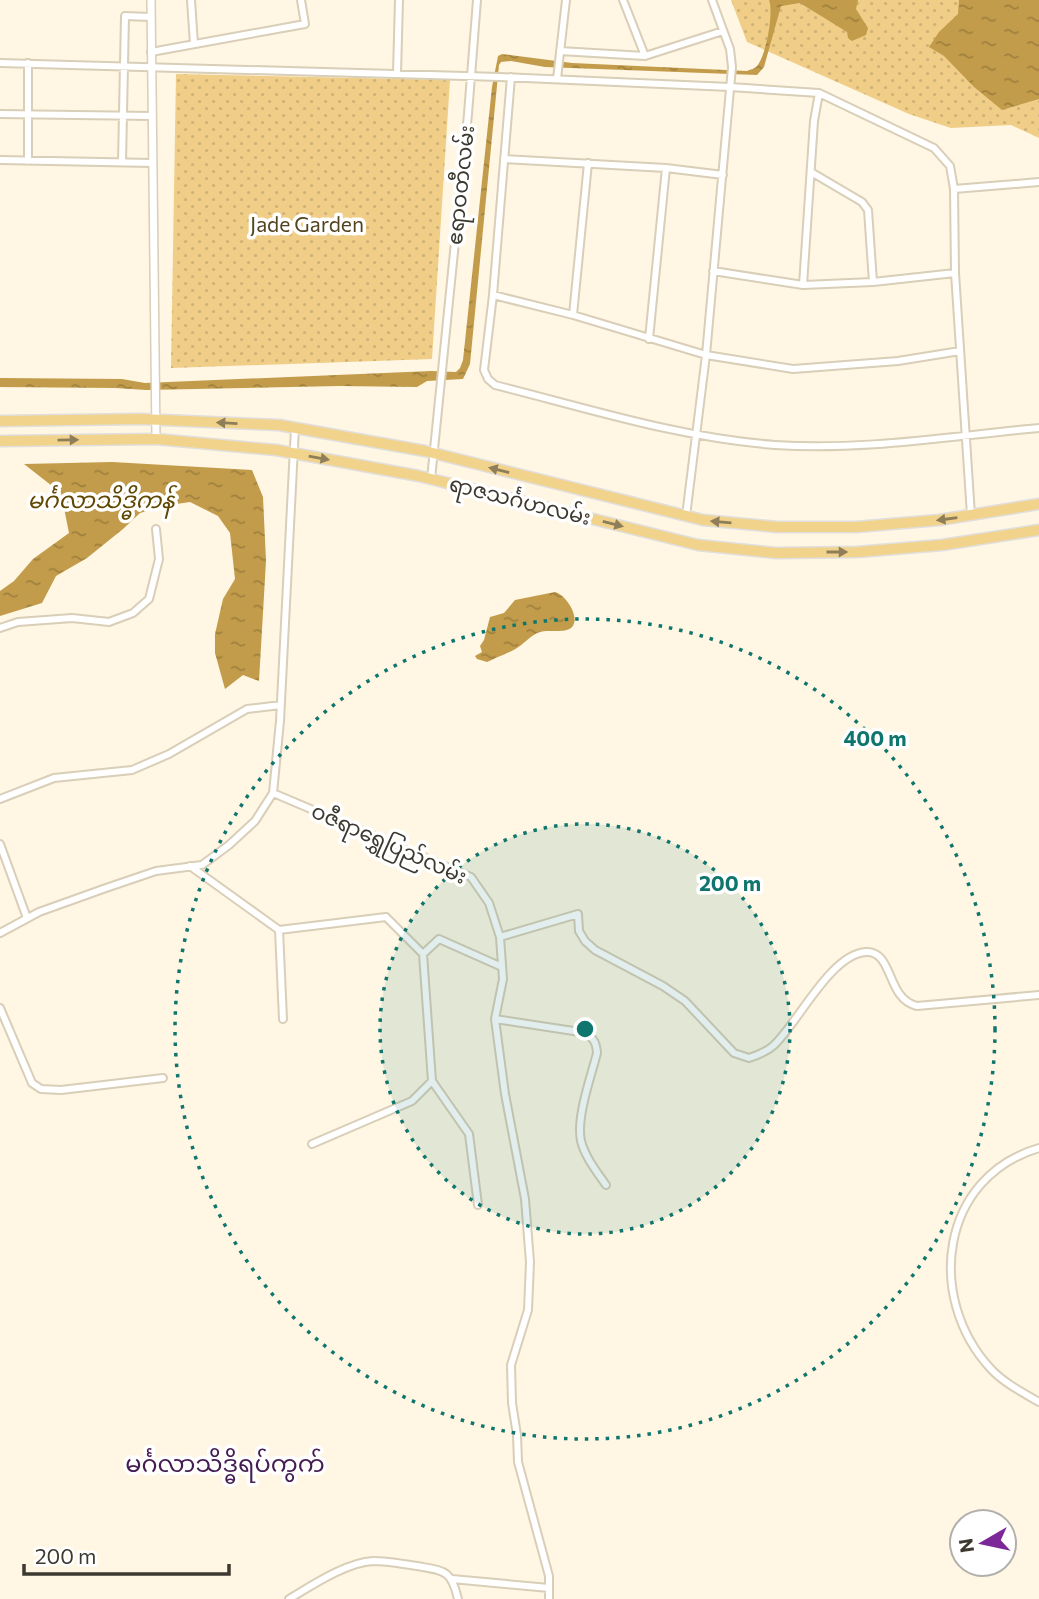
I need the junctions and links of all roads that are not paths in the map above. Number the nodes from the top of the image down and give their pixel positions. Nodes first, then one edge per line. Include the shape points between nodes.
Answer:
1 (151, 0) edge
2 (191, 0) edge
3 (301, 0) edge
4 (399, 0) edge
5 (477, 0) edge
6 (566, 0) edge
7 (623, 0) edge
8 (712, 0) edge
9 (151, 17) junction
10 (723, 31) junction
11 (194, 44) junction
12 (560, 51) junction
13 (152, 52) junction
14 (645, 55) junction
15 (0, 63) edge
16 (28, 63) junction
17 (125, 65) junction
18 (152, 66) junction
19 (397, 74) junction
20 (472, 76) junction
21 (511, 78) junction
22 (557, 79) junction
23 (730, 86) junction
24 (819, 93) junction
25 (0, 114) edge
26 (29, 114) junction
27 (123, 115) junction
28 (152, 116) junction
29 (504, 159) junction
30 (0, 160) edge
31 (28, 161) junction
32 (122, 162) junction
33 (152, 163) junction
34 (588, 163) junction
35 (666, 168) junction
36 (811, 172) junction
37 (723, 175) junction
38 (1039, 182) edge
39 (954, 188) junction
40 (713, 271) junction
41 (955, 273) junction
42 (873, 282) junction
43 (803, 285) junction
44 (493, 295) junction
45 (573, 315) junction
46 (649, 339) junction
47 (960, 351) junction
48 (706, 355) junction
49 (157, 419) junction
50 (0, 421) edge
51 (295, 428) junction
52 (1039, 428) edge
53 (695, 435) junction
54 (965, 435) junction
55 (156, 439) junction
56 (0, 441) edge
57 (295, 453) junction
58 (435, 454) junction
59 (431, 479) junction
60 (1039, 505) edge
61 (971, 515) junction
62 (686, 516) junction
63 (156, 529) dead end
64 (1039, 530) edge
65 (0, 628) edge
66 (281, 705) junction
67 (273, 793) junction
68 (0, 799) edge
69 (0, 844) edge
70 (190, 866) junction
71 (27, 919) junction
72 (279, 930) junction
73 (0, 933) edge
74 (500, 937) junction
75 (424, 954) junction
76 (502, 967) junction
77 (1039, 995) edge
78 (0, 1008) edge
79 (283, 1019) dead end
80 (495, 1019) junction
81 (163, 1078) dead end
82 (432, 1082) junction
83 (312, 1144) dead end
84 (1039, 1148) edge
85 (606, 1185) dead end
86 (478, 1205) dead end
87 (1039, 1402) edge
88 (452, 1578) junction
89 (549, 1588) junction
90 (289, 1599) edge
91 (458, 1599) edge
92 (549, 1599) edge

1 - 9 street
2 - 11 street
3 - 11 street via 305,24
4 - 19 street
5 - 20 street, ဧရာဝတီလမ်း
6 - 12 street
7 - 14 street
8 - 10 street
9 - 13 street
9 - 17 street via 125,16
10 - 14 street
10 - 23 street via 730,49
11 - 13 street
12 - 14 street
12 - 22 street
13 - 18 street
15 - 16 street
16 - 17 street
16 - 26 street
17 - 18 street
17 - 27 street
18 - 19 street
18 - 28 street
19 - 20 street
20 - 21 street
20 - 58 street, ဧရာဝတီလမ်း
21 - 22 street
21 - 29 street
22 - 23 street
23 - 24 street
23 - 37 street
24 - 36 street
24 - 39 street via 934,148 950,166
25 - 26 street
26 - 27 street
26 - 31 street
27 - 28 street
27 - 32 street
28 - 33 street
29 - 34 street
29 - 44 street
30 - 31 street
31 - 32 street
32 - 33 street
33 - 49 street
34 - 35 street
34 - 45 street
35 - 37 street
35 - 46 street
36 - 42 street via 868,210
36 - 43 street
37 - 40 street
38 - 39 street
39 - 41 street
40 - 43 street
40 - 48 street
41 - 42 street
41 - 47 street
42 - 43 street
44 - 45 street
44 - 53 street via 484,370 495,385
45 - 46 street
46 - 48 street
47 - 48 street via 793,369
47 - 54 street
48 - 53 street
49 - 50 main road, ရာဇသင်္ဂဟလမ်း
51 -> 49 main road, ရာဇသင်္ဂဟလမ်း
49 - 55 street
51 - 57 street
51 - 58 main road, ရာဇသင်္ဂဟလမ်း
52 - 54 street
53 - 54 street via 775,445 876,445
53 - 62 street
54 - 61 street
56 -> 55 main road, ရာဇသင်္ဂဟလမ်း
55 - 57 main road, ရာဇသင်္ဂဟလမ်း
57 -> 59 main road, ရာဇသင်္ဂဟလမ်း
57 - 66 street
58 - 59 street
62 -> 58 main road, ရာဇသင်္ဂဟလမ်း
59 -> 64 main road, ရာဇသင်္ဂဟလမ်း via 698,545 776,553 930,546
60 - 61 main road, ရာဇသင်္ဂဟလမ်း
61 -> 62 main road, ရာဇသင်္ဂဟလမ်း via 856,527 777,527
63 - 65 street via 159,559 149,599 133,613 109,622 72,618
66 - 67 street
66 - 68 street via 247,709 132,770 54,778
67 - 70 street via 255,821 229,845 202,865
67 - 74 street, ဝဇီရာရွှေပြည်လမ်း via 471,877 489,903
69 - 71 street
70 - 71 street via 118,884
70 - 72 street
71 - 73 street
72 - 75 street via 386,917
72 - 79 street
74 - 76 street, ဝဇီရာရွှေပြည်လမ်း
74 - 77 street via 578,914 579,931 595,950 663,986 734,1053 749,1058 774,1045 838,967 865,952 884,960 900,996 917,1006
75 - 76 street via 439,939
75 - 82 street
76 - 80 street, ဝဇီရာရွှေပြည်လမ်း
78 - 81 street via 32,1083 41,1089
80 - 85 street via 592,1037 597,1053 582,1114 581,1140
80 - 89 street, ဝဇီရာရွှေပြည်လမ်း via 525,1199 530,1262 528,1310 511,1365 512,1403 518,1462
82 - 83 street via 412,1101
82 - 86 street via 469,1134
84 - 87 street via 998,1166 980,1183 963,1207 953,1233 951,1267 960,1318 976,1349 1003,1381
88 - 89 street
88 - 90 street via 445,1571 371,1561
88 - 91 street
89 - 92 street, ဝဇီရာရွှေပြည်လမ်း

